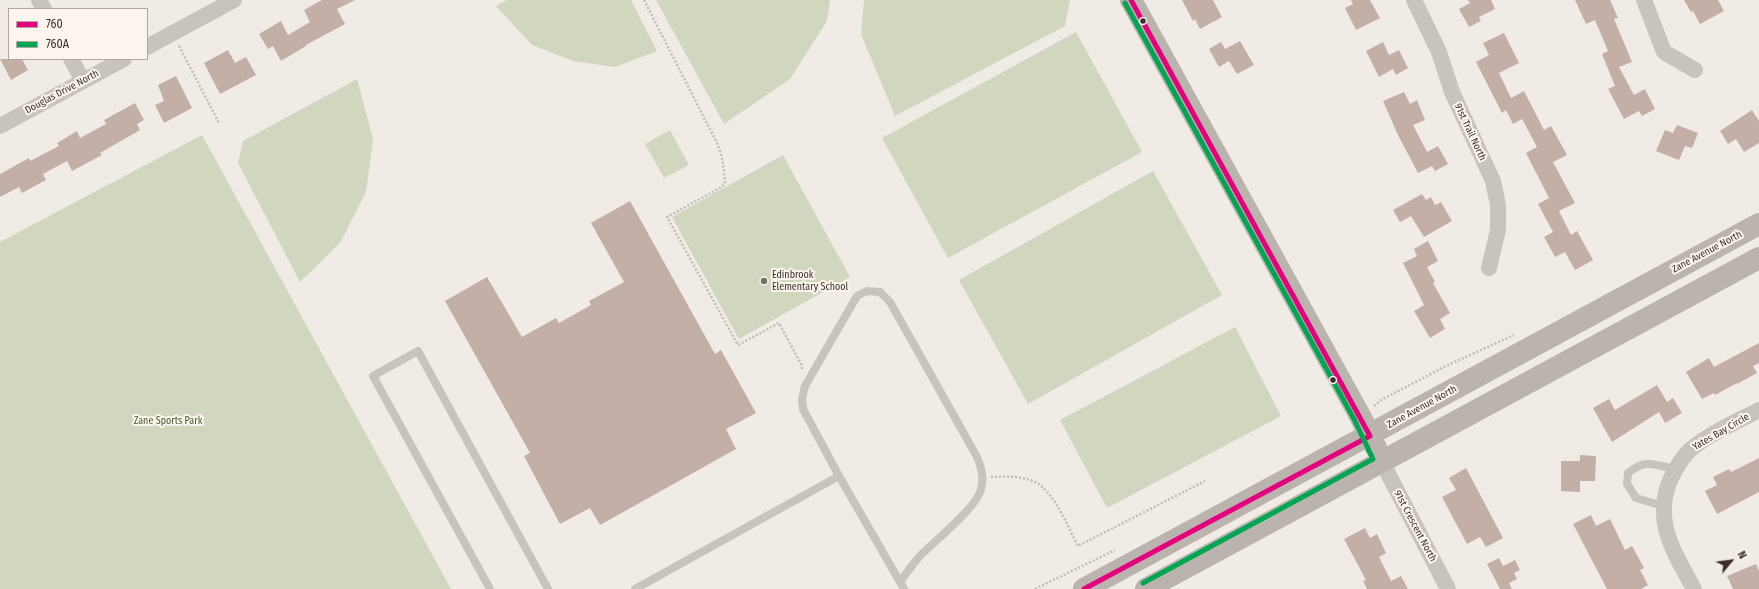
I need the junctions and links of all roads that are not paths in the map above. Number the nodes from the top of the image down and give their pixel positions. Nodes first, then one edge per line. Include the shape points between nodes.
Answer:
1 (234, 0) edge
2 (1131, 0) edge
3 (1414, 0) edge
4 (1644, 0) edge
5 (148, 46) edge
6 (72, 60) edge
7 (122, 60) edge
8 (1695, 70) dead end
9 (83, 81) junction
10 (0, 126) edge
11 (1759, 224) edge
12 (1759, 258) edge
13 (1489, 268) dead end
14 (1759, 410) edge
15 (1370, 436) junction
16 (1382, 462) junction
17 (1675, 469) junction
18 (839, 476) junction
19 (1663, 506) junction
20 (902, 586) edge
21 (490, 589) edge
22 (548, 589) edge
23 (634, 589) edge
24 (1084, 589) edge
25 (1146, 589) edge
26 (1448, 589) edge
27 (1694, 589) edge

1 - 5 street
2 - 15 main road
3 - 13 street, 91st Trail North via 1439,52 1452,92 1493,181 1498,206 1498,230
4 - 8 street via 1664,52
6 - 9 street
7 - 9 street, Douglas Drive North
9 - 10 street, Douglas Drive North
11 - 15 main road, Zane Avenue North
12 - 16 main road
14 - 17 street, Yates Bay Circle via 1689,450
15 - 16 main road
15 - 24 main road, Zane Avenue North
16 - 25 main road
16 - 26 street, 91st Crescent North
17 - 19 street, Yates Bay Circle via 1666,489
17 - 19 lane via 1646,463 1628,473 1627,484 1636,498
18 - 20 lane
18 - 20 lane via 802,409 802,399 805,388 857,296 867,290 880,292 890,302 972,448 983,477 981,491 974,503 917,559
18 - 23 lane
19 - 27 street, Yates Bay Circle via 1664,520 1675,555
21 - 22 lane via 373,376 418,351

